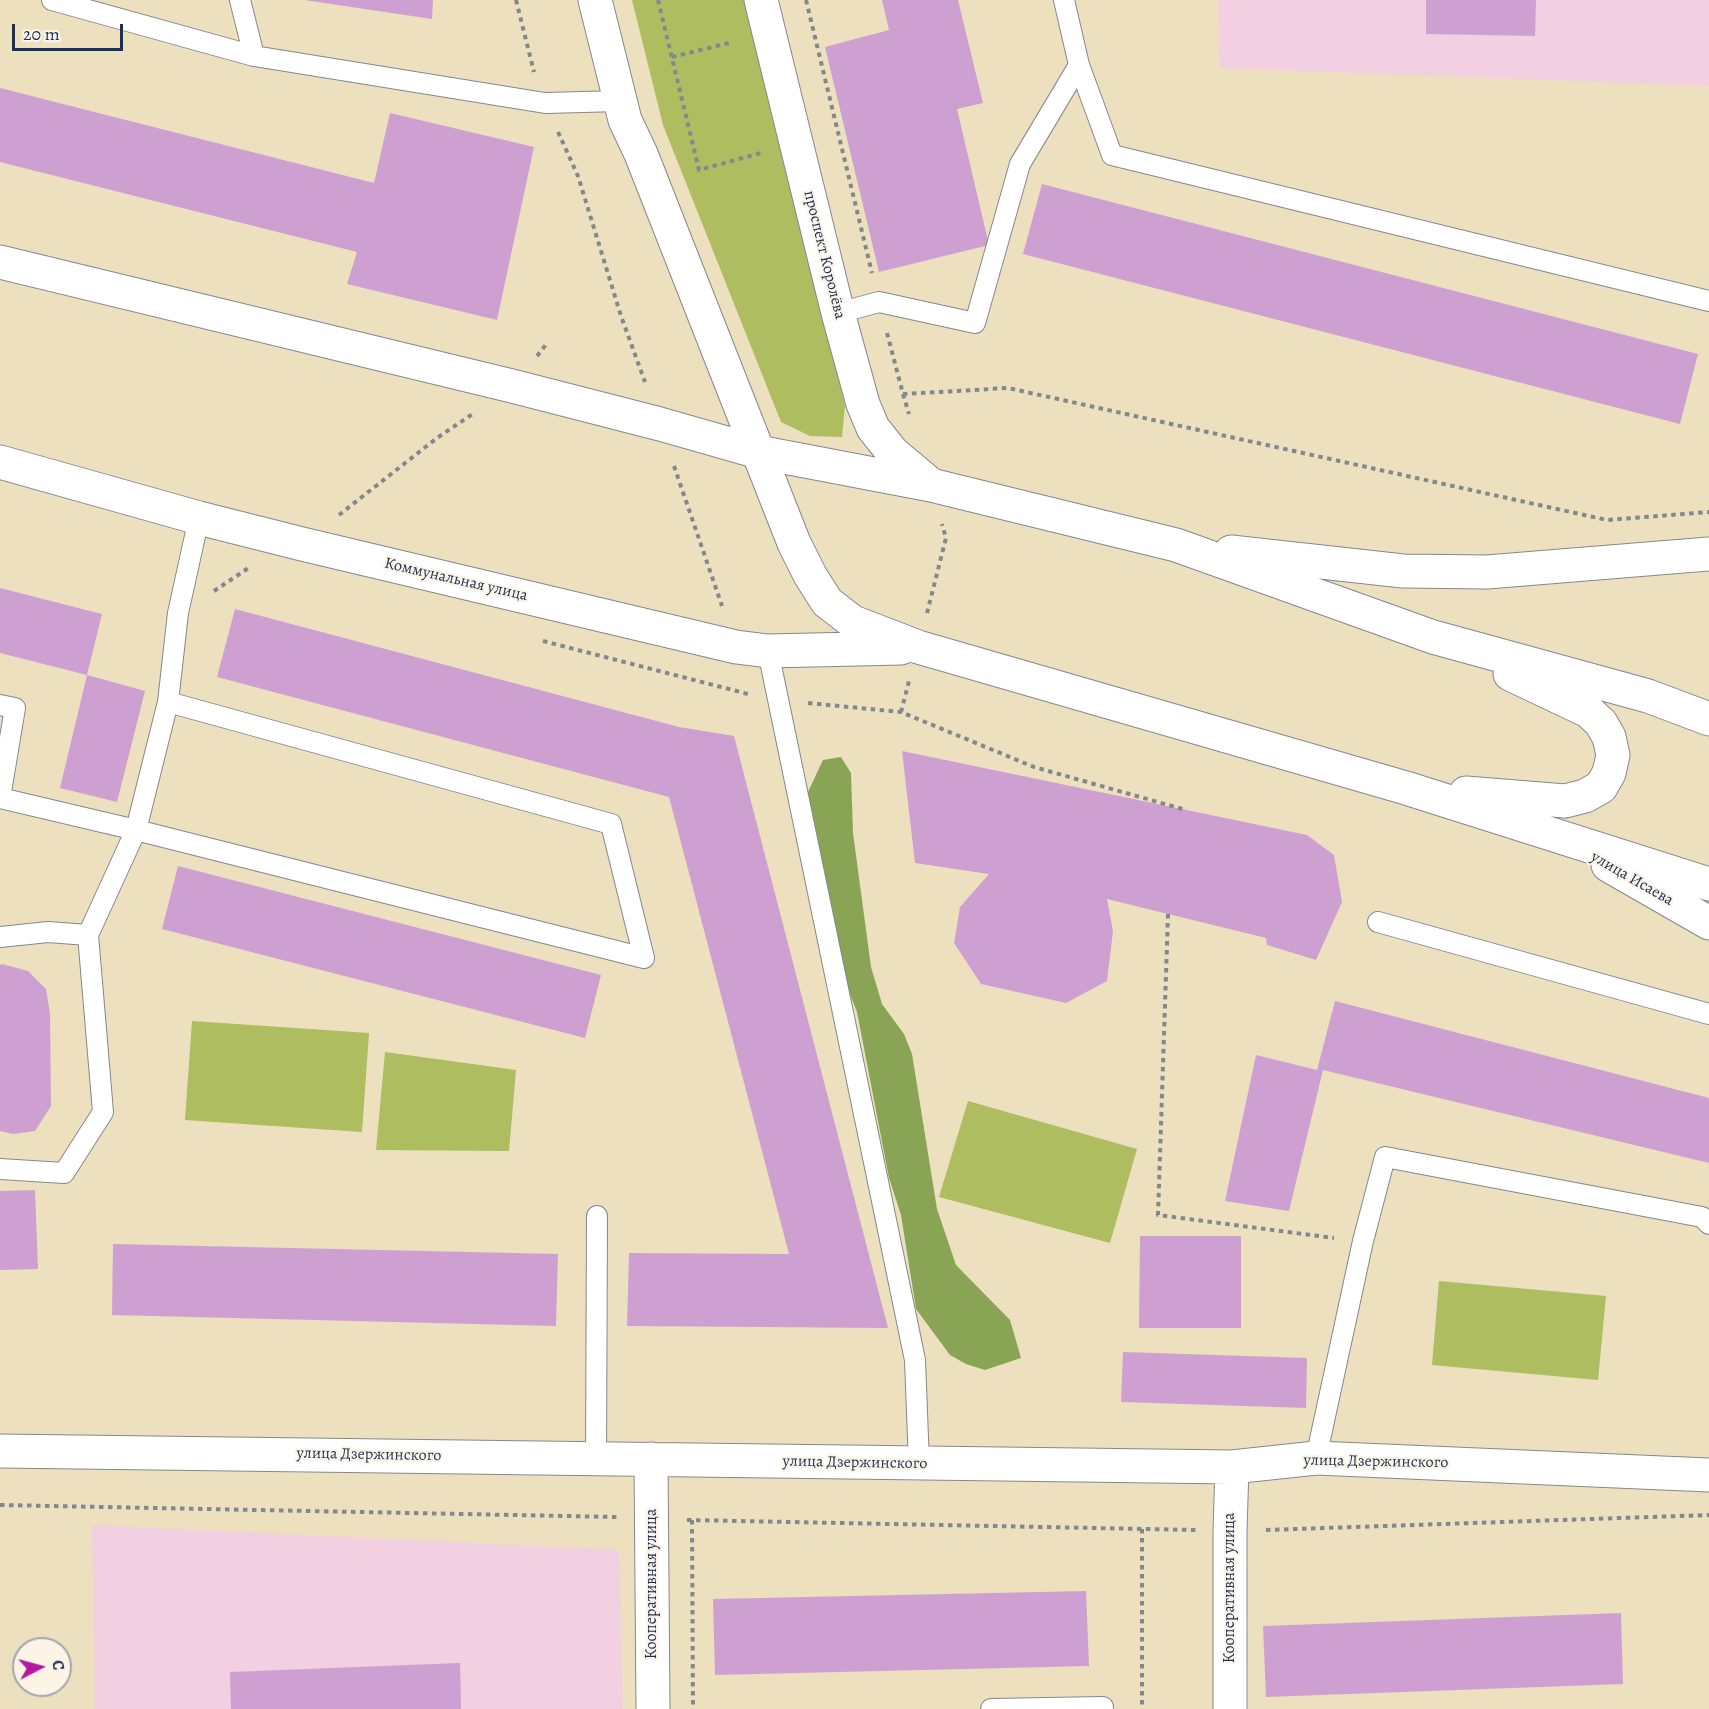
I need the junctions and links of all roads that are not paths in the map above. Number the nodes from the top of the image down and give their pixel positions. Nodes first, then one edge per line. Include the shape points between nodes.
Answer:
1 (52, 0) edge
2 (240, 0) edge
3 (595, 0) edge
4 (761, 0) edge
5 (1064, 0) edge
6 (254, 56) junction
7 (1079, 65) junction
8 (620, 101) junction
9 (0, 262) edge
10 (1709, 302) edge
11 (838, 313) junction
12 (759, 452) junction
13 (0, 462) edge
14 (931, 486) junction
15 (199, 518) junction
16 (1176, 545) junction
17 (1709, 554) edge
18 (1433, 637) junction
19 (918, 647) junction
20 (768, 651) junction
21 (168, 702) junction
22 (0, 705) edge
23 (1709, 719) edge
24 (1406, 788) junction
25 (136, 830) junction
26 (1555, 834) junction
27 (1709, 884) edge
28 (1378, 922) dead end
29 (1709, 923) edge
30 (88, 935) junction
31 (0, 937) edge
32 (1709, 1014) edge
33 (0, 1168) edge
34 (597, 1216) dead end
35 (1709, 1224) edge
36 (0, 1451) edge
37 (1316, 1458) junction
38 (596, 1459) junction
39 (651, 1459) junction
40 (919, 1464) junction
41 (1232, 1467) junction
42 (1709, 1475) edge
43 (1103, 1707) dead end
44 (653, 1709) edge
45 (991, 1709) edge
46 (1230, 1709) edge

1 - 6 lane
2 - 6 lane
3 - 8 main road
4 - 11 main road, проспект Королёва
5 - 7 lane
6 - 8 lane via 545,103
7 - 10 lane via 1112,155
7 - 11 lane via 1020,164 975,323 879,302
8 - 12 main road
9 - 12 main road via 512,386
11 - 14 main road, проспект Королёва via 873,428 893,453
12 - 14 main road
12 - 19 main road via 794,543 827,602 853,622
13 - 15 main road, Коммунальная улица
14 - 16 main road
15 - 20 main road, Коммунальная улица
15 - 21 lane via 178,613
16 - 17 main road via 1403,571 1487,572
16 - 18 main road
18 - 23 main road via 1648,696
18 - 24 main road via 1588,711 1609,737 1613,755 1609,773 1600,787 1565,801
19 - 20 main road, Коммунальная улица
19 - 24 main road
20 - 40 lane via 915,1359
21 - 25 lane
21 - 25 lane via 610,824 644,958
22 - 25 lane via 15,708 0,798
24 - 26 main road
25 - 30 lane
26 - 27 main road
26 - 29 main road, улица Исаева
28 - 32 lane
30 - 31 lane via 48,932
30 - 33 lane via 103,1112 64,1173
34 - 38 lane
35 - 37 lane via 1702,1217 1385,1157
36 - 38 main road, улица Дзержинского
37 - 41 main road, улица Дзержинского
37 - 42 main road, улица Дзержинского
38 - 39 main road, улица Дзержинского
39 - 40 main road, улица Дзержинского
39 - 44 main road, Кооперативная улица
40 - 41 main road, улица Дзержинского
41 - 46 main road, Кооперативная улица
43 - 45 lane

